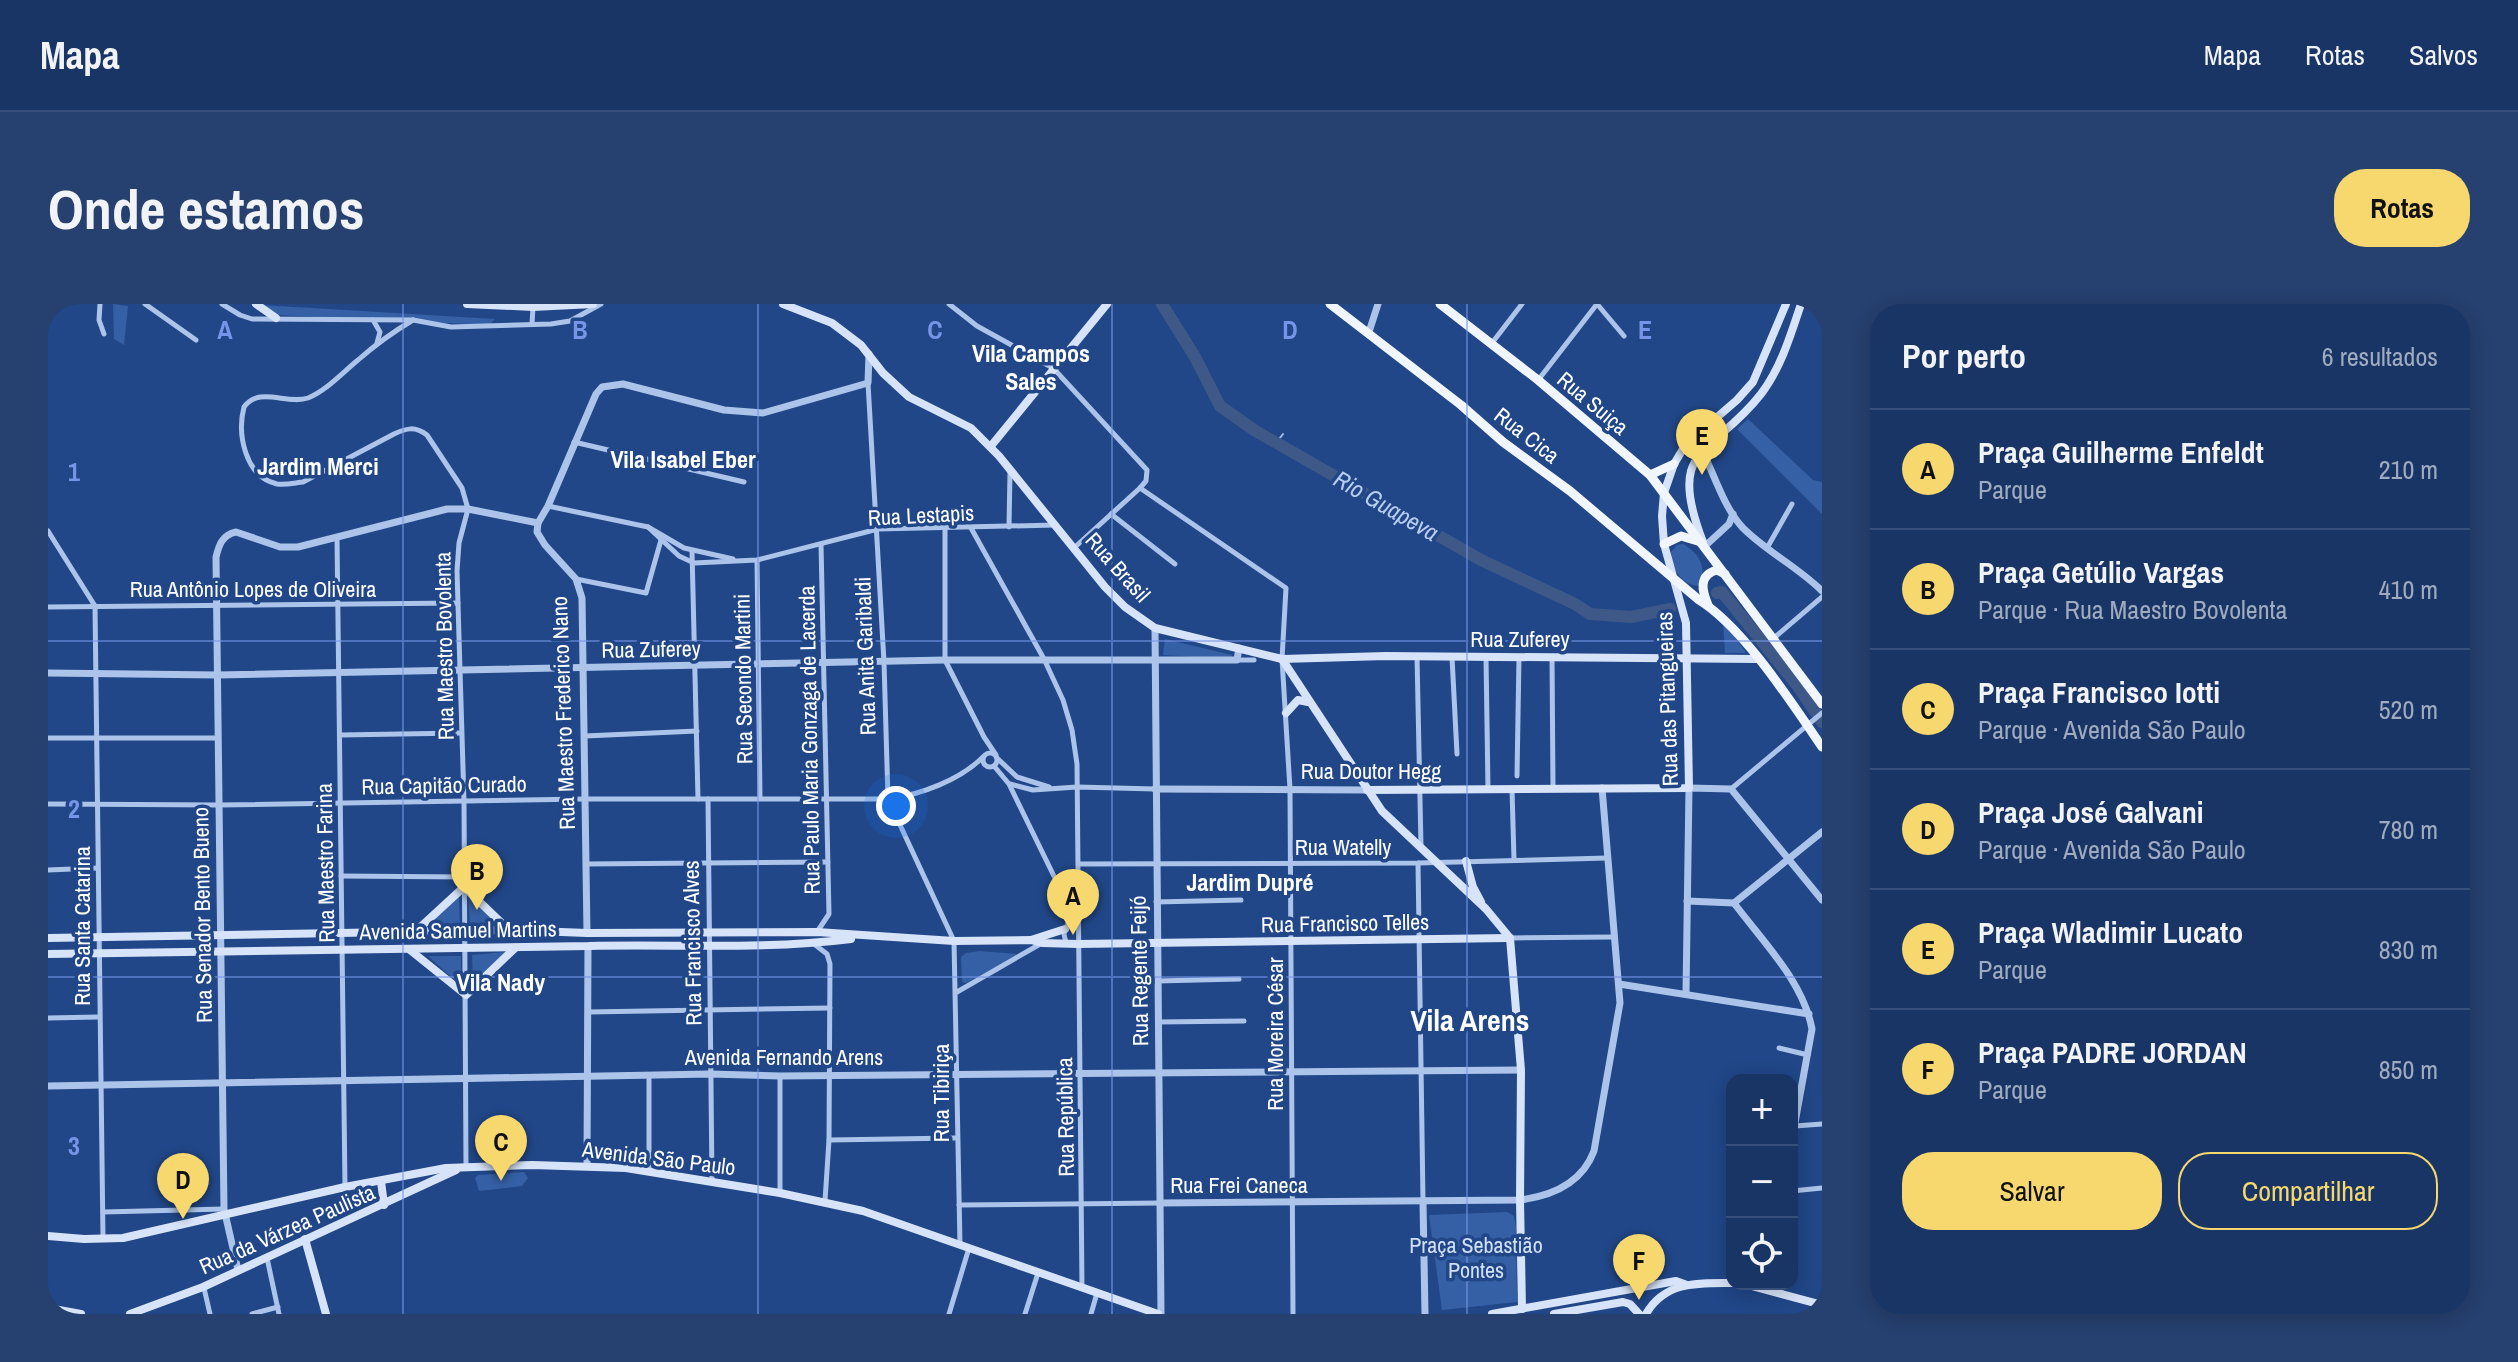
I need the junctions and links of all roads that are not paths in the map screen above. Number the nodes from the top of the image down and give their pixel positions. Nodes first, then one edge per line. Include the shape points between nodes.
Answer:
1 (100, 304) edge
2 (145, 304) edge
3 (222, 304) edge
4 (256, 304) edge
5 (467, 304) edge
6 (593, 304) edge
7 (601, 304) edge
8 (783, 304) edge
9 (949, 304) edge
10 (1107, 304) edge
11 (1330, 304) edge
12 (1378, 304) edge
13 (1522, 304) edge
14 (1597, 304) edge
15 (1786, 304) edge
16 (1801, 304) edge
17 (490, 305) edge
18 (1443, 305) edge
19 (533, 307) junction
20 (802, 307) edge
21 (276, 318) junction
22 (372, 319) junction
23 (413, 320) junction
24 (532, 324) junction
25 (1369, 332) junction
26 (104, 334) dead end
27 (1624, 336) dead end
28 (196, 340) dead end
29 (1492, 343) junction
30 (376, 344) junction
31 (869, 354) junction
32 (1053, 368) junction
33 (1538, 380) junction
34 (868, 383) junction
35 (574, 442) junction
36 (991, 446) junction
37 (1702, 450) junction
38 (1674, 464) junction
39 (1010, 468) junction
40 (1650, 475) junction
41 (744, 482) dead end
42 (1140, 488) junction
43 (1664, 493) junction
44 (1792, 504) dead end
45 (548, 506) junction
46 (468, 509) junction
47 (1111, 514) junction
48 (1733, 514) junction
49 (538, 523) junction
50 (1057, 525) junction
51 (648, 527) junction
52 (1009, 527) junction
53 (945, 528) junction
54 (971, 528) junction
55 (878, 529) junction
56 (48, 531) edge
57 (337, 538) junction
58 (661, 540) junction
59 (821, 544) junction
60 (1664, 544) junction
61 (1703, 544) junction
62 (1075, 547) junction
63 (1767, 548) junction
64 (692, 551) junction
65 (757, 560) junction
66 (742, 561) junction
67 (694, 563) junction
68 (1175, 564) dead end
69 (1725, 574) junction
70 (1672, 577) junction
71 (576, 579) junction
72 (1822, 591) edge
73 (1822, 597) edge
74 (458, 603) junction
75 (217, 604) junction
76 (336, 605) junction
77 (95, 606) junction
78 (1709, 606) junction
79 (48, 607) edge
80 (1155, 628) junction
81 (1773, 639) junction
82 (1239, 648) junction
83 (1417, 656) junction
84 (1452, 656) junction
85 (1486, 656) junction
86 (1518, 656) junction
87 (1552, 656) junction
88 (1044, 659) junction
89 (1155, 659) junction
90 (1282, 659) junction
91 (1688, 659) junction
92 (1757, 659) junction
93 (945, 660) junction
94 (1237, 660) junction
95 (1254, 660) dead end
96 (822, 662) junction
97 (884, 662) junction
98 (759, 664) junction
99 (695, 666) junction
100 (584, 668) junction
101 (461, 670) junction
102 (337, 671) junction
103 (48, 673) edge
104 (95, 673) junction
105 (217, 675) junction
106 (1822, 704) edge
107 (1312, 705) junction
108 (1286, 713) junction
109 (1822, 713) edge
110 (1809, 724) junction
111 (697, 731) junction
112 (461, 733) junction
113 (340, 735) junction
114 (585, 736) junction
115 (984, 737) junction
116 (48, 738) edge
117 (96, 738) junction
118 (218, 738) junction
119 (1822, 747) edge
120 (1457, 754) dead end
121 (984, 756) junction
122 (996, 757) junction
123 (991, 766) junction
124 (971, 768) junction
125 (1517, 776) dead end
126 (1009, 784) junction
127 (1077, 787) junction
128 (1054, 788) junction
129 (1553, 788) junction
130 (1602, 788) junction
131 (1689, 788) junction
132 (1155, 789) junction
133 (1290, 789) junction
134 (1419, 789) junction
135 (1488, 789) junction
136 (1512, 789) junction
137 (1731, 789) junction
138 (1367, 790) junction
139 (760, 798) junction
140 (585, 799) junction
141 (698, 799) junction
142 (708, 799) junction
143 (825, 799) junction
144 (888, 799) junction
145 (464, 801) junction
146 (340, 803) junction
147 (48, 804) edge
148 (97, 804) junction
149 (219, 805) junction
150 (1822, 832) edge
151 (1421, 847) junction
152 (1607, 858) junction
153 (1514, 860) junction
154 (1789, 860) junction
155 (1466, 861) junction
156 (828, 862) junction
157 (1289, 862) junction
158 (707, 863) junction
159 (1418, 863) junction
160 (1437, 863) junction
161 (585, 864) junction
162 (1079, 864) junction
163 (1156, 864) junction
164 (97, 868) junction
165 (48, 870) edge
166 (341, 876) junction
167 (464, 877) junction
168 (464, 887) junction
169 (1077, 896) junction
170 (1241, 900) dead end
171 (1822, 900) edge
172 (1687, 901) junction
173 (1156, 902) junction
174 (1734, 903) junction
175 (1486, 909) junction
176 (1072, 913) junction
177 (1066, 928) junction
178 (509, 930) junction
179 (465, 931) junction
180 (1079, 931) junction
181 (817, 932) junction
182 (414, 933) junction
183 (587, 933) junction
184 (707, 933) junction
185 (342, 934) junction
186 (219, 935) junction
187 (99, 937) junction
188 (867, 937) junction
189 (1613, 937) junction
190 (48, 938) edge
191 (1510, 938) junction
192 (1031, 940) junction
193 (954, 941) junction
194 (1421, 941) junction
195 (1156, 942) junction
196 (1291, 942) junction
197 (1042, 943) junction
198 (1066, 943) junction
199 (813, 944) junction
200 (1078, 944) junction
201 (588, 946) junction
202 (708, 946) junction
203 (515, 948) junction
204 (465, 949) junction
205 (342, 950) junction
206 (410, 950) junction
207 (220, 951) junction
208 (48, 954) edge
209 (99, 954) junction
210 (1239, 979) dead end
211 (1157, 981) junction
212 (1619, 984) junction
213 (957, 992) junction
214 (1686, 993) junction
215 (466, 995) junction
216 (830, 1008) junction
217 (708, 1011) junction
218 (587, 1012) junction
219 (1809, 1014) junction
220 (98, 1017) junction
221 (48, 1018) edge
222 (1244, 1021) dead end
223 (1158, 1022) junction
224 (1821, 1028) edge
225 (1812, 1029) junction
226 (1779, 1048) dead end
227 (1808, 1055) junction
228 (1521, 1070) junction
229 (1291, 1071) junction
230 (1159, 1072) junction
231 (1421, 1072) junction
232 (1081, 1073) junction
233 (710, 1074) junction
234 (957, 1074) junction
235 (649, 1075) junction
236 (830, 1075) junction
237 (780, 1076) junction
238 (587, 1077) junction
239 (465, 1080) junction
240 (345, 1081) junction
241 (222, 1083) junction
242 (99, 1085) junction
243 (48, 1086) edge
244 (1798, 1102) edge
245 (1798, 1121) edge
246 (1822, 1124) edge
247 (956, 1138) junction
248 (829, 1140) junction
249 (587, 1166) junction
250 (461, 1169) junction
251 (649, 1171) junction
252 (381, 1181) junction
253 (712, 1181) junction
254 (345, 1187) junction
255 (1822, 1188) edge
256 (1798, 1190) edge
257 (780, 1193) junction
258 (1520, 1200) junction
259 (825, 1201) junction
260 (1082, 1202) junction
261 (1292, 1202) junction
262 (1423, 1202) junction
263 (1161, 1203) junction
264 (384, 1205) junction
265 (959, 1205) junction
266 (103, 1212) junction
267 (224, 1212) junction
268 (48, 1236) edge
269 (103, 1239) junction
270 (305, 1239) junction
271 (964, 1247) junction
272 (267, 1257) junction
273 (238, 1270) junction
274 (1038, 1272) junction
275 (1726, 1283) edge
276 (1687, 1285) junction
277 (203, 1287) junction
278 (1082, 1289) junction
279 (1785, 1290) edge
280 (1097, 1293) junction
281 (1822, 1305) edge
282 (48, 1308) edge
283 (279, 1310) edge
284 (1521, 1312) edge
285 (81, 1314) edge
286 (130, 1314) edge
287 (210, 1314) edge
288 (252, 1314) edge
289 (326, 1314) edge
290 (949, 1314) edge
291 (1025, 1314) edge
292 (1091, 1314) edge
293 (1160, 1314) edge
294 (1293, 1314) edge
295 (1425, 1314) edge
296 (1492, 1314) edge
297 (1554, 1314) edge
298 (1639, 1314) edge
299 (1646, 1314) edge

1 - 26 street
2 - 28 street
3 - 21 street via 252,319
4 - 21 main road
5 - 17 main road
6 - 19 main road
7 - 24 street via 570,321
8 - 20 main road, Rua Brasil
9 - 32 street via 977,326
10 - 32 main road
11 - 25 main road, Rua Cica
12 - 25 street
13 - 29 street
14 - 27 street
14 - 33 street
15 - 38 main road, Rua das Pitangueiras via 1753,382 1686,444
16 - 37 main road via 1761,394
17 - 19 main road
18 - 29 main road, Rua Suiça
19 - 24 street
20 - 31 main road, Rua Brasil via 851,336
21 - 22 street
22 - 23 street
22 - 30 street via 380,332
23 - 24 street via 451,327
23 - 30 street
25 - 70 main road, Rua Cica
29 - 33 main road, Rua Suiça
30 - 46 street via 305,399 262,396 248,401 242,421 248,458 275,483 303,482 394,434 419,429 462,488
31 - 34 street, Rua Anita Garibaldi
31 - 36 main road, Rua Brasil via 909,397 971,428
32 - 36 main road
32 - 42 street via 1147,470
33 - 40 main road, Rua Suiça
34 - 35 street via 749,413 611,384 596,394
34 - 55 street, Rua Anita Garibaldi
35 - 41 street
35 - 45 street
36 - 39 main road, Rua Brasil
37 - 48 street
37 - 61 main road via 1691,470 1689,493
38 - 40 main road
38 - 43 main road, Rua das Pitangueiras
39 - 50 main road, Rua Brasil
39 - 52 street
40 - 43 main road, Rua Suiça
42 - 47 street
42 - 90 street, Rua Moreira César via 1286,588
43 - 60 main road, Rua das Pitangueiras
43 - 61 main road, Rua Suiça
44 - 63 street
45 - 49 street
45 - 51 street, Rua Lestapis
46 - 49 street
46 - 57 street via 424,514
46 - 74 street, Rua Maestro Bovolenta via 459,543
47 - 62 street
47 - 68 street
48 - 61 street via 1729,524
48 - 63 street
49 - 71 street, Rua Maestro Frederico Nano via 545,545
50 - 52 street, Rua Lestapis
50 - 62 main road, Rua Brasil
51 - 58 street
51 - 64 street, Rua Lestapis
52 - 54 street, Rua Lestapis
53 - 54 street, Rua Lestapis
53 - 55 street, Rua Lestapis
53 - 93 street
54 - 88 street
55 - 59 street, Rua Lestapis
55 - 97 street, Rua Anita Garibaldi
56 - 77 street
57 - 75 street, Rua Senador Bento Bueno via 298,547 280,547 236,532 223,539 216,557
57 - 76 street, Rua Maestro Farina
58 - 67 street
58 - 71 street via 646,593
59 - 65 street, Rua Lestapis
59 - 96 street, Rua Paulo Maria Gonzaga de Lacerda
60 - 61 main road via 1681,536
60 - 70 main road, Rua das Pitangueiras
61 - 69 main road, Rua Suiça
62 - 80 main road, Rua Brasil via 1105,587
63 - 72 street
64 - 66 street, Rua Lestapis
64 - 67 street
65 - 66 street, Rua Lestapis
65 - 98 street, Rua Secondo Martini
66 - 67 street, Rua Lestapis
67 - 99 street
69 - 78 main road via 1717,570 1705,578 1702,586
69 - 81 main road, Rua Suiça
70 - 78 main road, Rua Cica
70 - 91 main road, Rua das Pitangueiras via 1685,614
71 - 100 street, Rua Maestro Frederico Nano via 582,598
73 - 81 street
74 - 76 street, Rua Antônio Lopes de Oliveira
74 - 101 street, Rua Maestro Bovolenta
75 - 76 street, Rua Antônio Lopes de Oliveira
75 - 77 street, Rua Antônio Lopes de Oliveira
75 - 105 street, Rua Senador Bento Bueno
76 - 102 street, Rua Maestro Farina
77 - 79 street, Rua Antônio Lopes de Oliveira
77 - 104 street, Rua Santa Catarina
78 - 92 main road, Rua Cica
80 - 82 main road, Rua Brasil
80 - 89 street, Rua Regente Feijó
81 - 106 main road, Rua Suiça
82 - 90 main road, Rua Brasil
82 - 94 street
83 - 84 main road, Rua Zuferey
83 - 90 main road, Rua Zuferey
83 - 134 street
84 - 85 main road, Rua Zuferey
84 - 120 street
85 - 86 main road, Rua Zuferey
85 - 135 street
86 - 87 main road, Rua Zuferey
86 - 125 street
87 - 91 main road, Rua Zuferey
87 - 129 street
88 - 89 street, Rua Zuferey
88 - 93 street, Rua Zuferey
88 - 127 street via 1072,730
89 - 94 street, Rua Zuferey
89 - 132 street, Rua Regente Feijó
90 - 107 main road
90 - 108 street, Rua Moreira César
91 - 92 main road, Rua Zuferey
91 - 131 main road, Rua das Pitangueiras
92 - 110 main road, Rua Cica
93 - 97 street, Rua Zuferey
93 - 115 street, Rua Doutor Hegg
94 - 95 street, Rua Zuferey
96 - 97 street, Rua Zuferey
96 - 98 street, Rua Zuferey
96 - 143 street, Rua Paulo Maria Gonzaga de Lacerda
97 - 144 street, Rua Anita Garibaldi
98 - 99 street, Rua Zuferey
98 - 139 street, Rua Secondo Martini
99 - 100 street, Rua Zuferey
99 - 111 street
100 - 101 street, Rua Zuferey
100 - 114 street, Rua Maestro Frederico Nano
101 - 102 street, Rua Zuferey
101 - 112 street, Rua Maestro Bovolenta
102 - 105 street, Rua Zuferey
102 - 113 street, Rua Maestro Farina
103 - 104 street, Rua Zuferey
104 - 105 street, Rua Zuferey
104 - 117 street, Rua Santa Catarina
105 - 118 street, Rua Senador Bento Bueno
107 - 108 main road via 1298,700
107 - 138 main road
108 - 133 street, Rua Moreira César
109 - 110 street
110 - 119 main road, Rua Cica
110 - 137 street
111 - 114 street
111 - 141 street
112 - 113 street
112 - 145 street, Rua Maestro Bovolenta
113 - 146 street, Rua Maestro Farina
114 - 140 street, Rua Maestro Frederico Nano
115 - 121 street
115 - 122 street, Rua Doutor Hegg
116 - 117 street
117 - 118 street
117 - 148 street, Rua Santa Catarina
118 - 149 street, Rua Senador Bento Bueno
121 - 122 street via 989,752
121 - 123 street via 983,763
121 - 124 street
122 - 123 street
122 - 128 street, Rua Doutor Hegg via 1017,777
123 - 124 street
123 - 126 street
124 - 144 street, Rua Capitão Curado via 913,796
126 - 128 street, Rua Doutor Hegg
126 - 176 street
127 - 128 street, Rua Doutor Hegg
127 - 132 street, Rua Doutor Hegg
127 - 162 street
129 - 130 main road, Rua Doutor Hegg
129 - 136 main road, Rua Doutor Hegg
130 - 131 main road, Rua Doutor Hegg
130 - 152 street, Rua Frei Caneca
131 - 137 street
131 - 172 street, Rua das Pitangueiras
132 - 133 street, Rua Doutor Hegg
132 - 163 street, Rua Regente Feijó
133 - 138 street, Rua Doutor Hegg
133 - 157 street, Rua Moreira César
134 - 135 main road, Rua Doutor Hegg
134 - 138 main road, Rua Doutor Hegg
134 - 151 street
135 - 136 main road, Rua Doutor Hegg
136 - 153 street
137 - 154 street
138 - 151 main road
139 - 142 street, Rua Capitão Curado
139 - 143 street, Rua Capitão Curado
140 - 141 street, Rua Capitão Curado
140 - 145 street, Rua Capitão Curado
140 - 161 street, Rua Maestro Frederico Nano
141 - 142 street, Rua Capitão Curado
142 - 158 street, Rua Francisco Alves
143 - 144 street, Rua Capitão Curado
143 - 156 street, Rua Paulo Maria Gonzaga de Lacerda
144 - 193 street, Rua Anita Garibaldi
145 - 146 street, Rua Capitão Curado
145 - 167 street, Rua Maestro Bovolenta
146 - 149 street, Rua Capitão Curado
146 - 166 street, Rua Maestro Farina
147 - 148 street, Rua Capitão Curado
148 - 149 street, Rua Capitão Curado
148 - 164 street, Rua Santa Catarina
149 - 186 street, Rua Senador Bento Bueno
150 - 154 street
151 - 160 main road
152 - 153 street, Rua Watelly
152 - 189 street, Rua Frei Caneca
153 - 155 street, Rua Watelly
154 - 171 street
154 - 174 street
155 - 160 street, Rua Watelly
155 - 175 main road
156 - 158 street
156 - 181 street, Rua Paulo Maria Gonzaga de Lacerda via 829,914
157 - 159 street, Rua Watelly
157 - 163 street, Rua Watelly
157 - 196 street, Rua Moreira César
158 - 161 street
158 - 184 street, Rua Francisco Alves
159 - 160 street, Rua Watelly
159 - 194 street
160 - 175 main road
161 - 183 street, Rua Maestro Frederico Nano
162 - 163 street, Rua Watelly
162 - 169 street
163 - 173 street, Rua Regente Feijó
164 - 165 street
164 - 187 street, Rua Santa Catarina
166 - 167 street
166 - 185 street, Rua Maestro Farina
167 - 168 street, Rua Maestro Bovolenta
168 - 178 main road
168 - 179 street, Rua Maestro Bovolenta
168 - 182 main road
169 - 176 street
169 - 180 street, Rua República
170 - 173 street
172 - 174 street
172 - 214 street, Rua das Pitangueiras
173 - 195 street, Rua Regente Feijó
174 - 219 street via 1799,990
175 - 191 main road
176 - 177 street
177 - 180 street
177 - 192 main road
177 - 198 street
178 - 179 main road, Avenida Samuel Martins
178 - 183 main road, Avenida Samuel Martins
179 - 182 main road, Avenida Samuel Martins
179 - 204 street, Rua Maestro Bovolenta
180 - 200 street, Rua República
181 - 184 main road, Avenida Samuel Martins
181 - 188 main road, Avenida Samuel Martins
181 - 199 main road
182 - 185 main road, Avenida Samuel Martins
183 - 184 main road, Avenida Samuel Martins
184 - 202 street, Rua Francisco Alves
185 - 186 main road, Avenida Samuel Martins
185 - 205 street, Rua Maestro Farina
186 - 187 main road, Avenida Samuel Martins
186 - 207 street, Rua Senador Bento Bueno
187 - 190 main road, Avenida Samuel Martins
187 - 209 street, Rua Santa Catarina
188 - 193 main road, Avenida Samuel Martins
188 - 199 main road, Avenida Samuel Martins
189 - 191 street, Rua Francisco Telles
189 - 212 street, Rua Frei Caneca
191 - 194 main road, Rua Francisco Telles
191 - 228 main road
192 - 193 main road, Avenida Samuel Martins
192 - 197 main road, Avenida Samuel Martins
193 - 213 street, Rua Tibiriça
194 - 196 main road, Rua Francisco Telles
194 - 231 street
195 - 196 main road, Rua Francisco Telles
195 - 200 main road, Rua Francisco Telles
195 - 211 street, Rua Regente Feijó
196 - 229 street, Rua Moreira César
197 - 198 main road, Avenida Samuel Martins
197 - 213 street
198 - 200 main road, Avenida Samuel Martins
199 - 202 main road, Avenida Samuel Martins
199 - 216 street via 827,954 830,964
200 - 232 street, Rua República
201 - 202 main road, Avenida Samuel Martins
201 - 203 main road, Avenida Samuel Martins
201 - 218 street
202 - 217 street, Rua Francisco Alves
203 - 204 main road, Avenida Samuel Martins
203 - 215 main road
204 - 206 main road, Avenida Samuel Martins
204 - 215 street, Rua Maestro Bovolenta
205 - 206 main road, Avenida Samuel Martins
205 - 207 main road, Avenida Samuel Martins
205 - 240 street, Rua Maestro Farina
206 - 215 main road
207 - 209 main road, Avenida Samuel Martins
207 - 241 street, Rua Senador Bento Bueno
208 - 209 main road, Avenida Samuel Martins
209 - 220 street, Rua Santa Catarina
210 - 211 street
211 - 223 street, Rua Regente Feijó
212 - 214 street
212 - 258 street, Rua Frei Caneca via 1605,1100 1590,1161 1557,1190
213 - 234 street, Rua Tibiriça
214 - 219 street
215 - 239 street, Rua Maestro Bovolenta
216 - 217 street
216 - 236 street
217 - 218 street
217 - 233 street, Rua Francisco Alves
218 - 238 street
219 - 225 street
220 - 221 street
220 - 242 street, Rua Santa Catarina
222 - 223 street
223 - 230 street, Rua Regente Feijó
224 - 225 street
225 - 227 street
226 - 227 street
227 - 244 street
228 - 231 street, Avenida Fernando Arens
228 - 258 main road
229 - 230 street, Avenida Fernando Arens
229 - 231 street, Avenida Fernando Arens
229 - 261 street, Rua Moreira César
230 - 232 street, Avenida Fernando Arens
230 - 263 street, Rua Regente Feijó
231 - 262 street
232 - 234 street, Avenida Fernando Arens
232 - 260 street, Rua República
233 - 235 street, Avenida Fernando Arens
233 - 237 street, Avenida Fernando Arens
233 - 253 street, Rua Francisco Alves
234 - 236 street, Avenida Fernando Arens
234 - 247 street, Rua Tibiriça
235 - 238 street, Avenida Fernando Arens
235 - 251 street
236 - 237 street, Avenida Fernando Arens
236 - 248 street
237 - 257 street
238 - 239 street, Avenida Fernando Arens
238 - 249 street
239 - 240 street, Avenida Fernando Arens
239 - 250 street, Rua Maestro Bovolenta
240 - 241 street, Avenida Fernando Arens
240 - 254 street, Rua Maestro Farina
241 - 242 street, Avenida Fernando Arens
241 - 267 street, Rua Senador Bento Bueno
242 - 243 street, Avenida Fernando Arens
242 - 266 street, Rua Santa Catarina
245 - 246 street
247 - 248 street
247 - 265 street, Rua Tibiriça
248 - 259 street
249 - 250 main road, Avenida São Paulo
249 - 251 main road, Avenida São Paulo
250 - 252 main road, Avenida São Paulo
250 - 264 main road, Rua da Várzea Paulista
251 - 253 main road, Avenida São Paulo
252 - 254 main road, Avenida São Paulo
252 - 264 main road
253 - 257 main road, Avenida São Paulo
254 - 267 main road, Avenida São Paulo
255 - 256 street
257 - 259 main road, Avenida São Paulo
258 - 262 street, Rua Frei Caneca
258 - 284 main road
259 - 271 main road, Avenida São Paulo
260 - 263 street, Rua Frei Caneca
260 - 265 street, Rua Frei Caneca
260 - 278 street, Rua República
261 - 262 street, Rua Frei Caneca
261 - 263 street, Rua Frei Caneca
261 - 294 street, Rua Moreira César
262 - 295 street
263 - 293 street, Rua Regente Feijó
264 - 270 main road, Rua da Várzea Paulista
265 - 271 street, Rua Tibiriça
266 - 267 street
266 - 269 street, Rua Santa Catarina
267 - 269 main road, Avenida São Paulo
267 - 273 street, Rua Senador Bento Bueno
268 - 269 main road, Avenida São Paulo
270 - 272 main road, Rua da Várzea Paulista
270 - 289 main road
271 - 274 main road, Avenida São Paulo
271 - 290 street, Rua Tibiriça
272 - 273 main road, Rua da Várzea Paulista
272 - 283 street
273 - 277 main road, Rua da Várzea Paulista
274 - 278 main road, Avenida São Paulo
274 - 291 street
275 - 276 main road
276 - 284 main road via 1676,1281
276 - 299 main road via 1654,1299
277 - 286 main road, Rua da Várzea Paulista
277 - 287 street
278 - 280 main road, Avenida São Paulo
279 - 281 main road
280 - 292 street
280 - 293 main road, Avenida São Paulo
282 - 285 main road
283 - 288 street
284 - 296 main road
297 - 298 main road via 1623,1302

